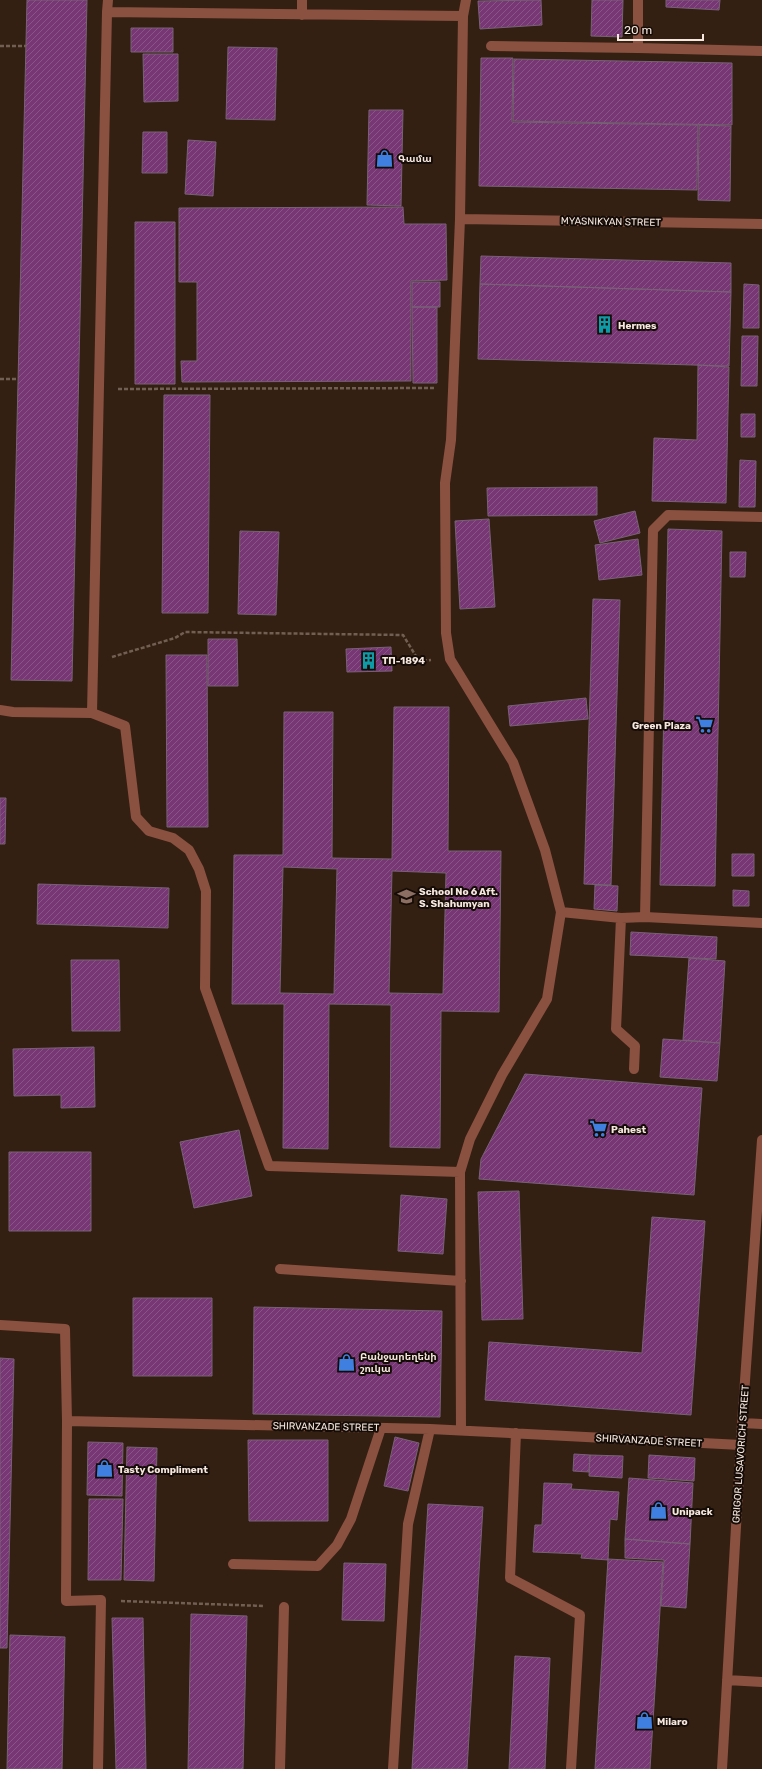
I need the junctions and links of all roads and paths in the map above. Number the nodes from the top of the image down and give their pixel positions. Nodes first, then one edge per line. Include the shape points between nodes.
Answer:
1 (108, 0) edge
2 (302, 0) edge
3 (466, 0) edge
4 (638, 0) edge
5 (108, 12) junction
6 (302, 15) junction
7 (463, 16) junction
8 (0, 46) edge
9 (26, 46) dead end
10 (491, 46) dead end
11 (638, 48) junction
12 (762, 51) edge
13 (460, 218) junction
14 (762, 224) edge
15 (0, 379) edge
16 (18, 379) dead end
17 (420, 388) dead end
18 (99, 389) junction
19 (762, 517) edge
20 (450, 659) junction
21 (93, 663) junction
22 (0, 710) edge
23 (92, 713) junction
24 (561, 912) junction
25 (644, 917) junction
26 (621, 918) junction
27 (762, 923) edge
28 (634, 1069) dead end
29 (762, 1140) edge
30 (460, 1172) junction
31 (280, 1269) dead end
32 (460, 1281) junction
33 (0, 1325) edge
34 (67, 1421) junction
35 (742, 1423) junction
36 (762, 1424) edge
37 (381, 1428) junction
38 (430, 1429) junction
39 (462, 1430) junction
40 (516, 1433) junction
41 (741, 1445) junction
42 (233, 1564) dead end
43 (100, 1600) junction
44 (284, 1607) joint
45 (727, 1680) junction
46 (762, 1682) edge
47 (98, 1769) edge
48 (280, 1769) edge
49 (393, 1769) edge
50 (571, 1769) edge
51 (722, 1769) edge

1 - 5 street
2 - 6 street
3 - 7 street
4 - 11 street
5 - 6 street
5 - 18 street
6 - 7 street
7 - 13 street
8 - 9 path
10 - 11 street
11 - 12 street
13 - 14 street, MYASNIKYAN STREET
13 - 20 street via 451,440 445,483 446,633
15 - 16 path
17 - 18 path
18 - 21 street
19 - 25 street via 668,515 653,530
20 - 21 path via 419,661 402,635 184,632 175,638
20 - 24 street via 513,762 545,850
21 - 23 street
22 - 23 street
23 - 30 street via 125,726 136,816 149,831 173,838 189,850 199,869 206,891 205,988 269,1166
24 - 26 street
24 - 30 street via 547,999 502,1075 470,1139
25 - 26 street
25 - 27 street
26 - 28 street via 616,1029 635,1046
29 - 35 street, GRIGOR LUSAVORICH STREET
30 - 32 street
31 - 32 street
32 - 39 street
33 - 34 street via 65,1329
34 - 37 street, SHIRVANZADE STREET
34 - 43 street via 66,1601
35 - 36 street
35 - 41 street, GRIGOR LUSAVORICH STREET
37 - 38 street, SHIRVANZADE STREET
37 - 42 street via 351,1518 337,1545 318,1566
38 - 39 street, SHIRVANZADE STREET
38 - 49 street via 408,1524
39 - 40 street, SHIRVANZADE STREET
40 - 41 street, SHIRVANZADE STREET
40 - 50 street via 510,1578 580,1615
41 - 45 street, GRIGOR LUSAVORICH STREET
43 - 44 path
43 - 47 street
44 - 48 street
45 - 46 street
45 - 51 street, GRIGOR LUSAVORICH STREET

